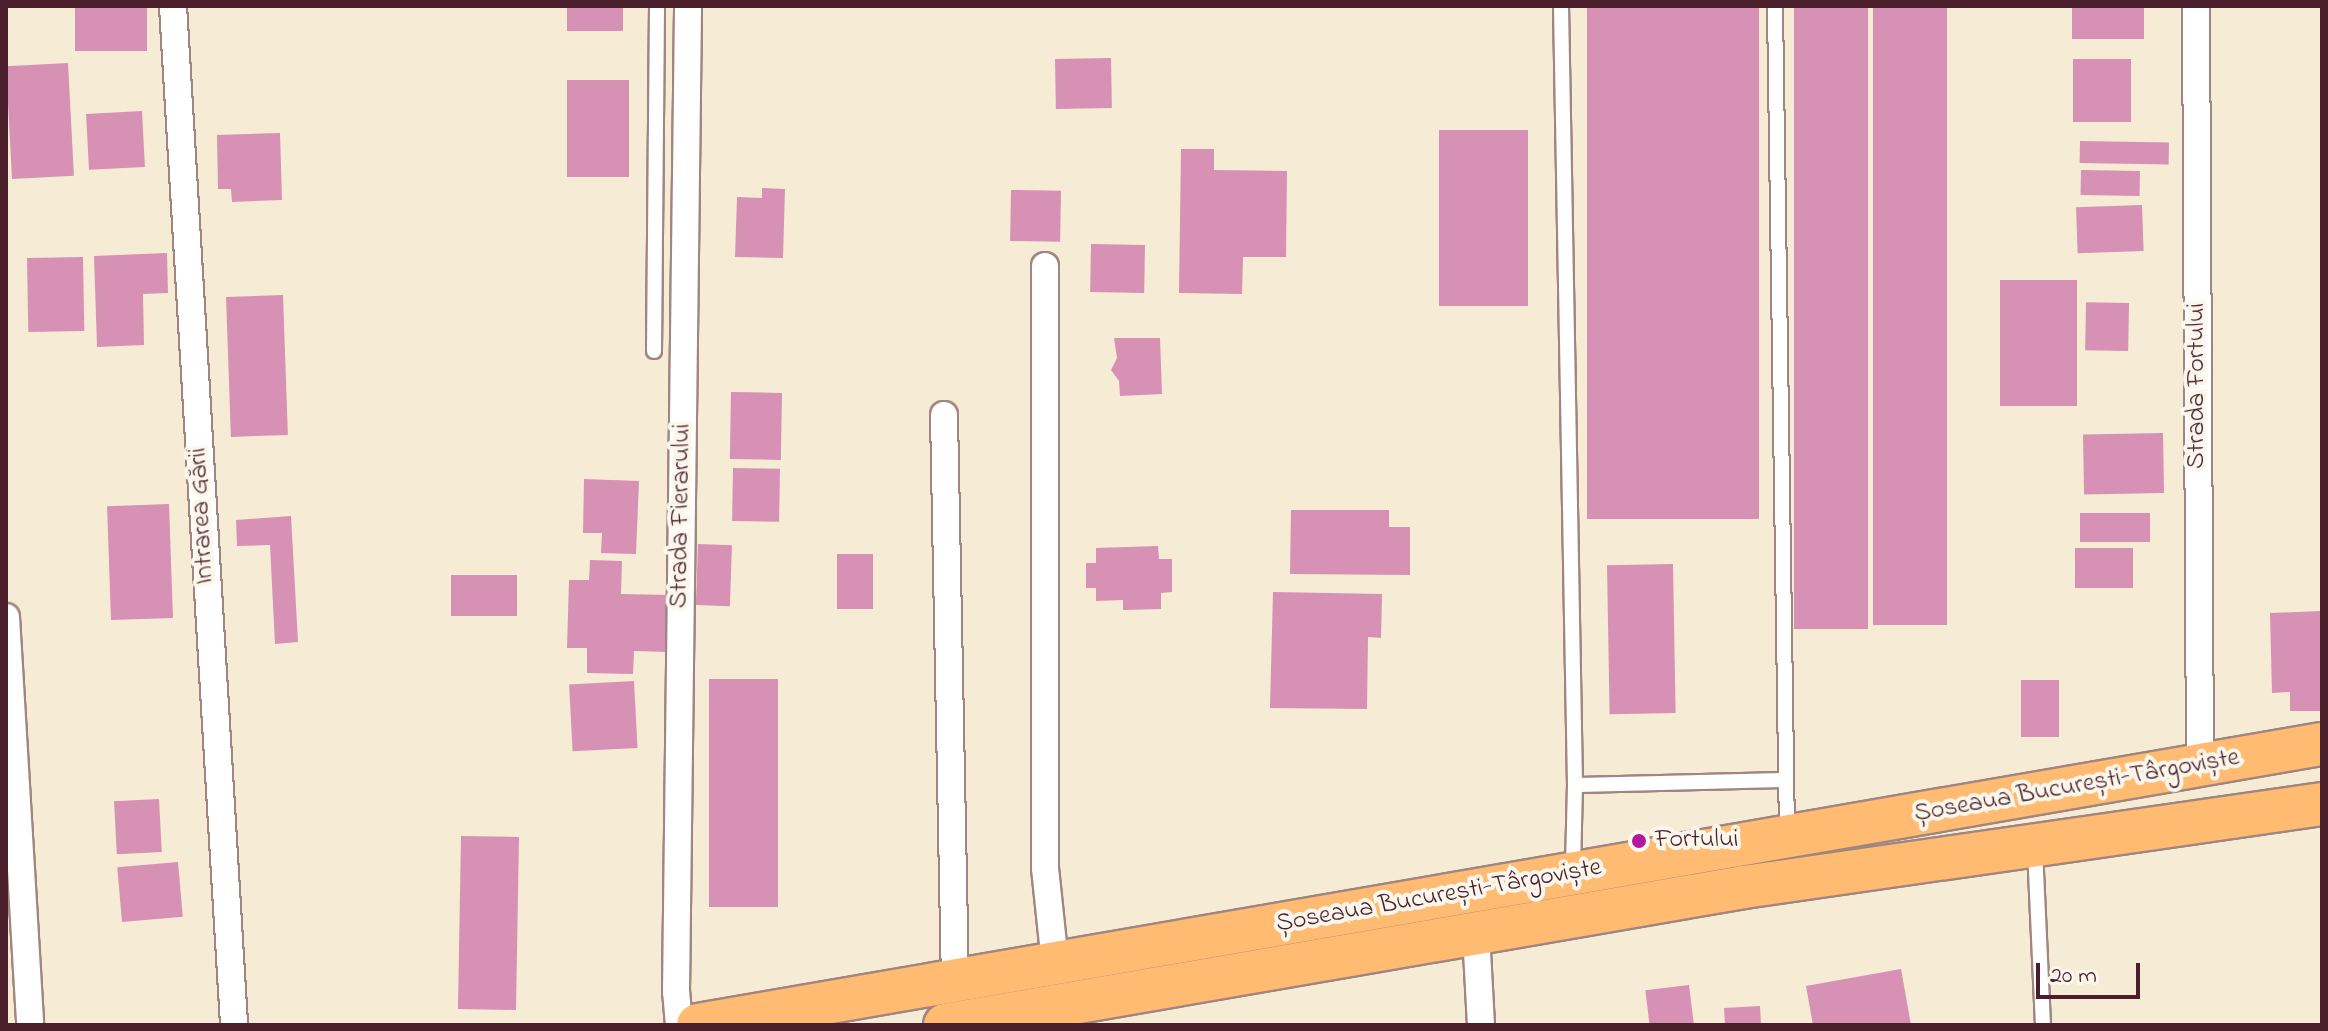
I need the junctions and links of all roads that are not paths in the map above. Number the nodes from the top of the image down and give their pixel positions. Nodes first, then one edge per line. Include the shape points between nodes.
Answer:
1 (173, 6) edge
2 (657, 6) edge
3 (688, 6) edge
4 (1561, 6) edge
5 (1775, 6) edge
6 (2196, 6) edge
7 (1045, 266) dead end
8 (654, 351) dead end
9 (944, 415) dead end
10 (6, 617) edge
11 (2322, 732) edge
12 (2322, 744) edge
13 (2210, 764) junction
14 (1786, 780) junction
15 (1575, 785) junction
16 (2322, 804) edge
17 (2254, 813) junction
18 (2322, 819) edge
19 (1787, 837) junction
20 (2035, 844) junction
21 (1573, 874) junction
22 (1476, 933) junction
23 (1055, 963) junction
24 (955, 981) junction
25 (30, 1025) edge
26 (234, 1025) edge
27 (679, 1025) edge
28 (698, 1025) edge
29 (945, 1025) edge
30 (1481, 1025) edge
31 (2043, 1025) edge

1 - 26 street, Intrarea Gării
2 - 8 lane
3 - 27 street, Strada Fierarului
4 - 15 lane
5 - 14 lane
6 - 13 street, Strada Fortului
7 - 23 street via 1045,868
9 - 24 street
10 - 25 street
11 - 13 main road
12 - 13 main road, Șoseaua București-Târgoviște
13 - 19 main road, Șoseaua București-Târgoviște
14 - 15 lane
14 - 19 lane
15 - 21 lane
16 - 17 main road, Șoseaua București-Târgoviște
17 - 18 main road
17 - 20 main road, Șoseaua București-Târgoviște
19 - 21 main road, Șoseaua București-Târgoviște
20 - 22 main road, Șoseaua București-Târgoviște
20 - 31 lane
21 - 23 main road, Șoseaua București-Târgoviște
22 - 29 main road, Șoseaua București-Târgoviște
22 - 30 street
23 - 24 main road, Șoseaua București-Târgoviște
24 - 28 main road, Șoseaua București-Târgoviște

